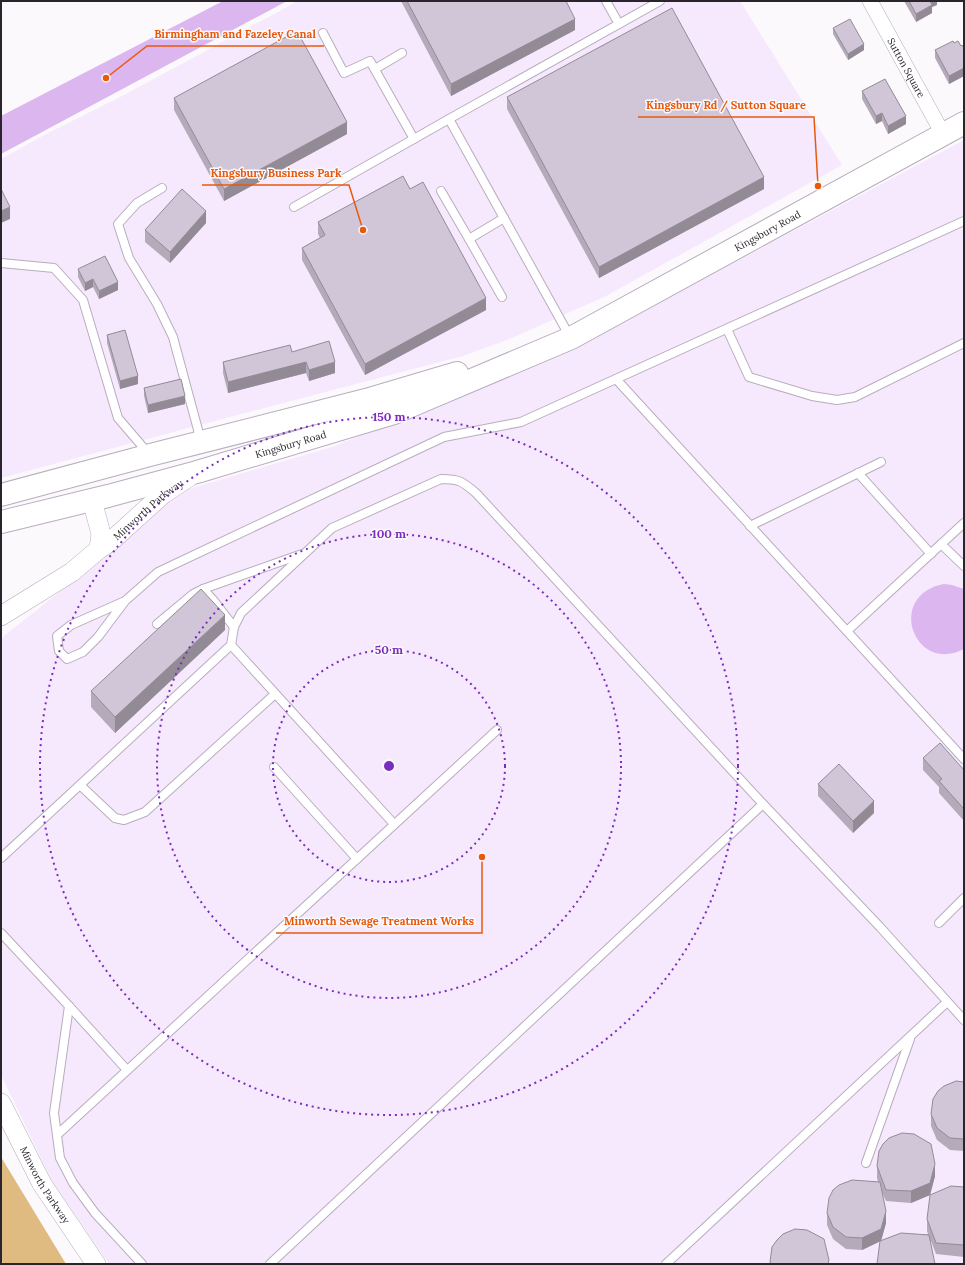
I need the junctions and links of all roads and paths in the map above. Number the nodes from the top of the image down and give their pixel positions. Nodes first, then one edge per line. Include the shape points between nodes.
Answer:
1 (606, 1) edge
2 (660, 1) edge
3 (870, 1) edge
4 (619, 24) junction
5 (323, 33) dead end
6 (402, 53) dead end
7 (375, 69) junction
8 (448, 119) junction
9 (964, 123) edge
10 (943, 134) junction
11 (414, 139) junction
12 (162, 188) dead end
13 (442, 190) dead end
14 (294, 207) dead end
15 (504, 218) junction
16 (964, 221) edge
17 (469, 239) junction
18 (1, 263) edge
19 (502, 297) dead end
20 (727, 329) junction
21 (571, 338) junction
22 (964, 343) edge
23 (616, 379) junction
24 (394, 413) junction
25 (201, 442) junction
26 (150, 455) junction
27 (881, 462) dead end
28 (198, 472) junction
29 (858, 473) junction
30 (127, 491) junction
31 (1, 495) edge
32 (92, 500) junction
33 (1, 508) edge
34 (1, 522) edge
35 (964, 523) edge
36 (750, 526) junction
37 (941, 544) junction
38 (99, 549) junction
39 (306, 553) junction
40 (931, 554) junction
41 (964, 566) edge
42 (203, 589) junction
43 (125, 601) junction
44 (1, 616) edge
45 (157, 624) dead end
46 (234, 627) junction
47 (847, 631) junction
48 (231, 645) junction
49 (275, 694) junction
50 (497, 730) dead end
51 (964, 759) edge
52 (274, 768) dead end
53 (80, 785) junction
54 (763, 804) junction
55 (394, 824) junction
56 (1, 858) edge
57 (357, 859) junction
58 (964, 898) edge
59 (939, 922) dead end
60 (1, 933) edge
61 (947, 1002) junction
62 (69, 1006) junction
63 (964, 1020) edge
64 (911, 1036) junction
65 (127, 1070) junction
66 (1, 1103) edge
67 (58, 1134) junction
68 (866, 1163) dead end
69 (96, 1264) edge
70 (142, 1264) edge
71 (270, 1264) edge
72 (666, 1264) edge

1 - 4 lane
2 - 4 lane
3 - 10 street, Sutton Square
4 - 8 lane
5 - 7 lane via 344,73 370,61
6 - 7 lane
7 - 11 lane
8 - 11 lane
8 - 15 lane
9 - 10 main road, Kingsbury Road
10 - 21 main road, Kingsbury Road
11 - 14 lane
12 - 25 lane via 137,203 118,224 129,258 157,304 173,337
13 - 17 lane
15 - 17 lane
15 - 21 lane
16 - 20 lane
17 - 19 lane
18 - 26 lane via 54,268 83,300 118,418
20 - 22 lane via 749,377 812,396 837,400 854,397
20 - 23 lane
21 - 24 main road, Kingsbury Road
21 - 25 main road, Kingsbury Road via 366,400
23 - 36 lane
23 - 43 lane via 521,422 444,437 158,572
24 - 26 main road via 324,424 157,468
24 - 28 main road, Kingsbury Road
25 - 26 main road, Kingsbury Road
26 - 30 main road
26 - 31 main road, Kingsbury Road
27 - 29 lane
28 - 30 main road, Kingsbury Road
28 - 38 street, Minworth Parkway via 163,494
29 - 36 lane
29 - 40 lane
30 - 32 main road, Kingsbury Road
32 - 33 main road via 80,492 67,492
32 - 34 main road, Kingsbury Road
32 - 38 street, Minworth Parkway via 101,534
35 - 37 lane
36 - 47 lane
37 - 40 lane
37 - 41 lane
38 - 44 street, Minworth Parkway via 72,572
39 - 42 lane
39 - 46 lane via 241,613
39 - 54 lane via 332,528 441,478 464,483 487,504
40 - 47 lane
42 - 45 lane via 193,594
42 - 46 lane
43 - 43 lane via 98,637 83,652 67,659 59,651 57,636 71,625
46 - 48 lane
47 - 51 lane
48 - 49 lane
48 - 53 lane
49 - 53 lane via 145,812 124,820 115,818
49 - 55 lane
50 - 55 lane
52 - 57 lane
53 - 56 lane
54 - 61 lane
54 - 71 lane
55 - 57 lane
57 - 65 lane
58 - 59 lane
60 - 62 lane
61 - 63 lane
61 - 64 lane
62 - 65 lane
62 - 67 lane via 54,1113
64 - 68 lane
64 - 72 lane
65 - 67 lane
66 - 69 street, Minworth Parkway via 42,1184
67 - 70 lane via 60,1158 73,1183 95,1213

